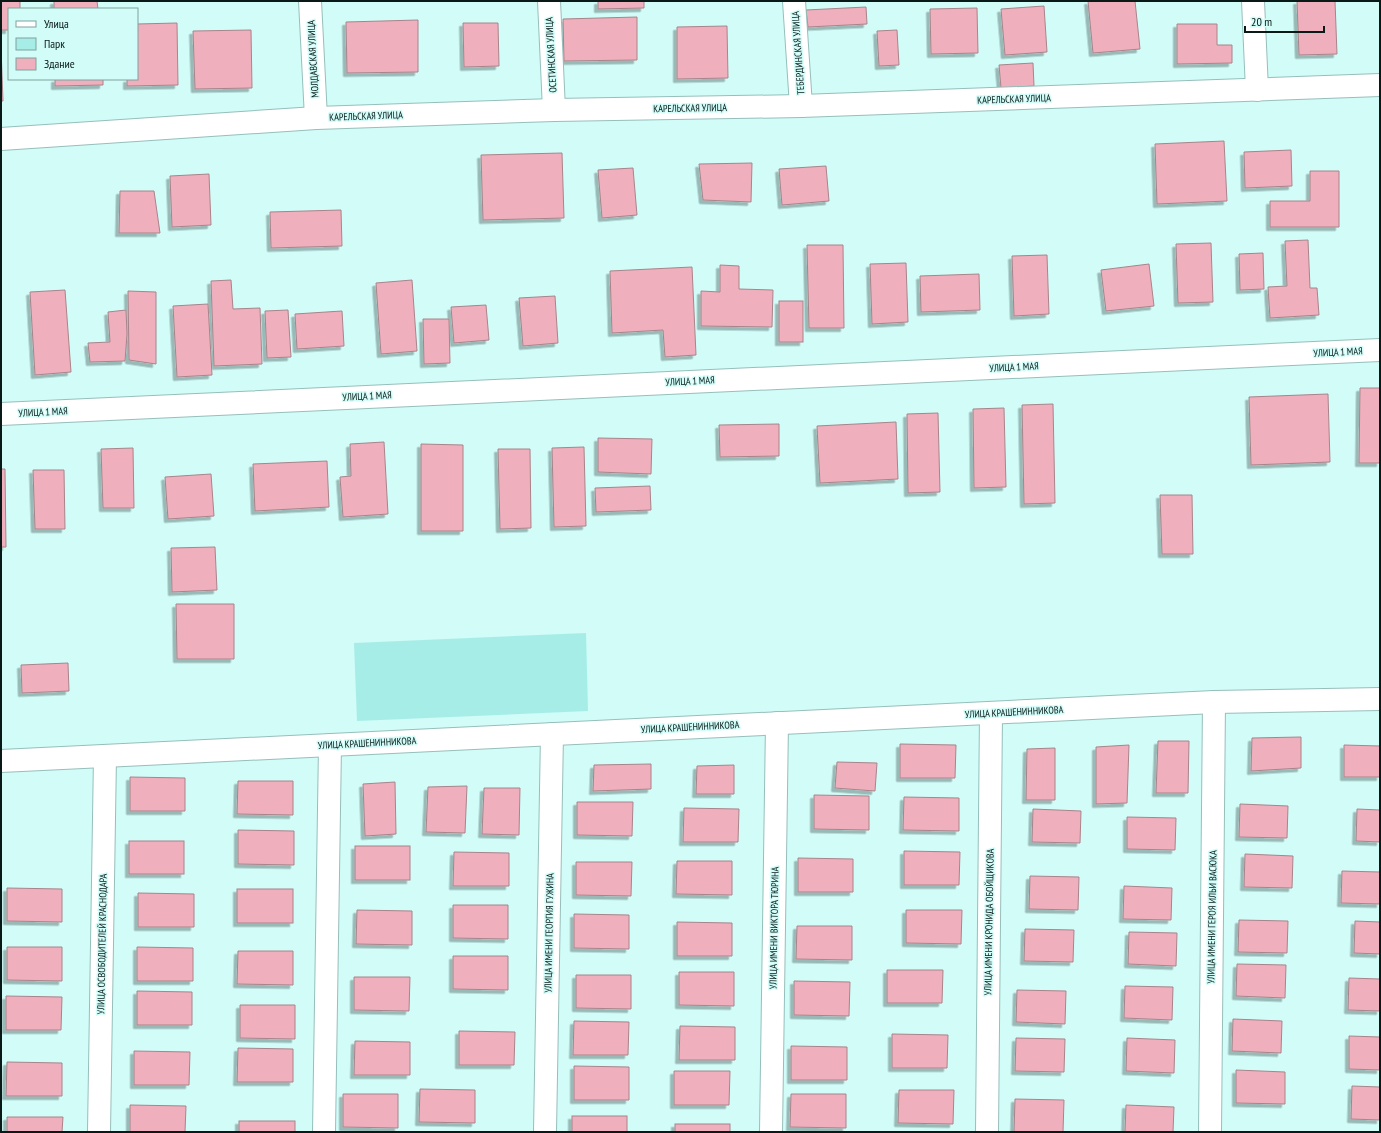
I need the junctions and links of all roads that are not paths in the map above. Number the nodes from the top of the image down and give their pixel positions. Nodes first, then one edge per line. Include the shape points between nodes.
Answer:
1 (310, 1) edge
2 (549, 1) edge
3 (794, 1) edge
4 (1253, 1) edge
5 (1380, 86) edge
6 (1257, 90) junction
7 (801, 106) junction
8 (554, 110) junction
9 (316, 118) junction
10 (1, 139) edge
11 (1380, 350) edge
12 (1, 414) edge
13 (1380, 699) edge
14 (1214, 702) junction
15 (991, 713) junction
16 (777, 723) junction
17 (552, 734) junction
18 (330, 744) junction
19 (105, 756) junction
20 (1, 761) edge
21 (99, 1132) edge
22 (324, 1132) edge
23 (545, 1132) edge
24 (772, 1132) edge
25 (987, 1132) edge
26 (1210, 1132) edge

1 - 9 street, МОЛДАВСКАЯ УЛИЦА
2 - 8 street, ОСЕТИНСКАЯ УЛИЦА
3 - 7 street, ТЕБЕРДИНСКАЯ УЛИЦА
4 - 6 street
5 - 6 street, КАРЕЛЬСКАЯ УЛИЦА
6 - 7 street, КАРЕЛЬСКАЯ УЛИЦА
7 - 8 street, КАРЕЛЬСКАЯ УЛИЦА
8 - 9 street, КАРЕЛЬСКАЯ УЛИЦА
9 - 10 street, КАРЕЛЬСКАЯ УЛИЦА
11 - 12 street, УЛИЦА 1 МАЯ
13 - 14 street, УЛИЦА КРАШЕНИННИКОВА
14 - 15 street, УЛИЦА КРАШЕНИННИКОВА
14 - 26 street, УЛИЦА ИМЕНИ ГЕРОЯ ИЛЬИ ВАСЮКА
15 - 16 street, УЛИЦА КРАШЕНИННИКОВА
15 - 25 street, УЛИЦА ИМЕНИ КРОНИДА ОБОЙЩИКОВА
16 - 17 street, УЛИЦА КРАШЕНИННИКОВА
16 - 24 street, УЛИЦА ИМЕНИ ВИКТОРА ТЮРИНА
17 - 18 street, УЛИЦА КРАШЕНИННИКОВА
17 - 23 street, УЛИЦА ИМЕНИ ГЕОРГИЯ ГУЖИНА
18 - 19 street, УЛИЦА КРАШЕНИННИКОВА
18 - 22 street
19 - 20 street, УЛИЦА КРАШЕНИННИКОВА
19 - 21 street, УЛИЦА ОСВОБОДИТЕЛЕЙ КРАСНОДАРА

